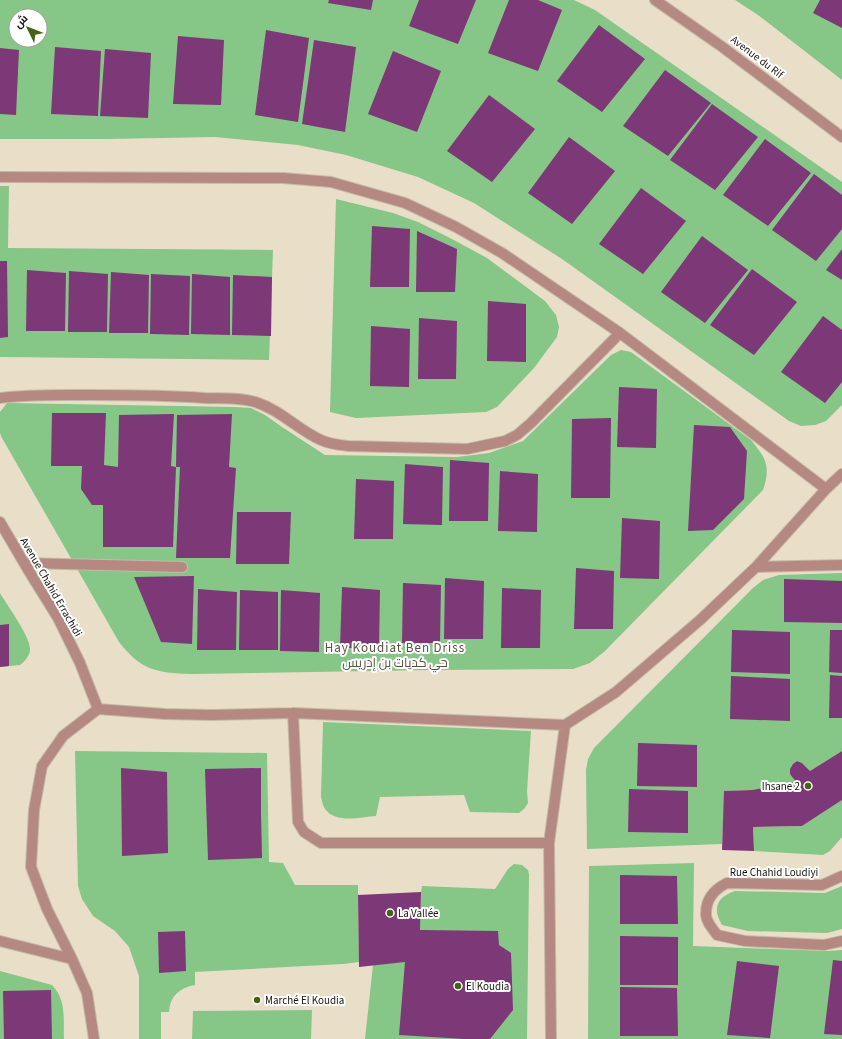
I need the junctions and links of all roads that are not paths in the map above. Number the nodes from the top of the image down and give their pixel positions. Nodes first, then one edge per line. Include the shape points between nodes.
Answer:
1 (655, 0) edge
2 (842, 137) edge
3 (0, 177) edge
4 (620, 333) junction
5 (0, 398) edge
6 (842, 474) edge
7 (826, 490) junction
8 (0, 522) edge
9 (24, 563) junction
10 (842, 565) edge
11 (182, 567) dead end
12 (756, 567) junction
13 (98, 709) junction
14 (293, 713) junction
15 (565, 725) junction
16 (550, 843) junction
17 (842, 876) edge
18 (0, 941) edge
19 (842, 941) edge
20 (72, 959) junction
21 (94, 1039) edge
22 (552, 1039) edge

1 - 2 street, Avenue du Rif
3 - 4 street via 284,178 337,183 405,203 456,227 502,253
4 - 5 street via 532,423 517,435 505,441 467,449 334,444 321,441 280,413 258,403 238,399 41,395
4 - 7 street
6 - 7 street
7 - 12 street
8 - 9 street, Avenue Chahid Errachidi
9 - 11 street
9 - 13 street, Avenue Chahid Errachidi via 58,618 80,663
10 - 12 street
12 - 15 street via 700,620 616,692
13 - 14 street via 211,715
13 - 20 street via 63,736 42,766 34,810 31,867 47,909
14 - 15 street
14 - 16 street via 298,822 304,832 322,843
15 - 16 street
16 - 22 street
17 - 19 street, Rue Chahid Loudiyi via 822,885 727,883 717,888 710,897 706,913 717,935 745,941 824,945
18 - 20 street
20 - 21 street via 87,993

